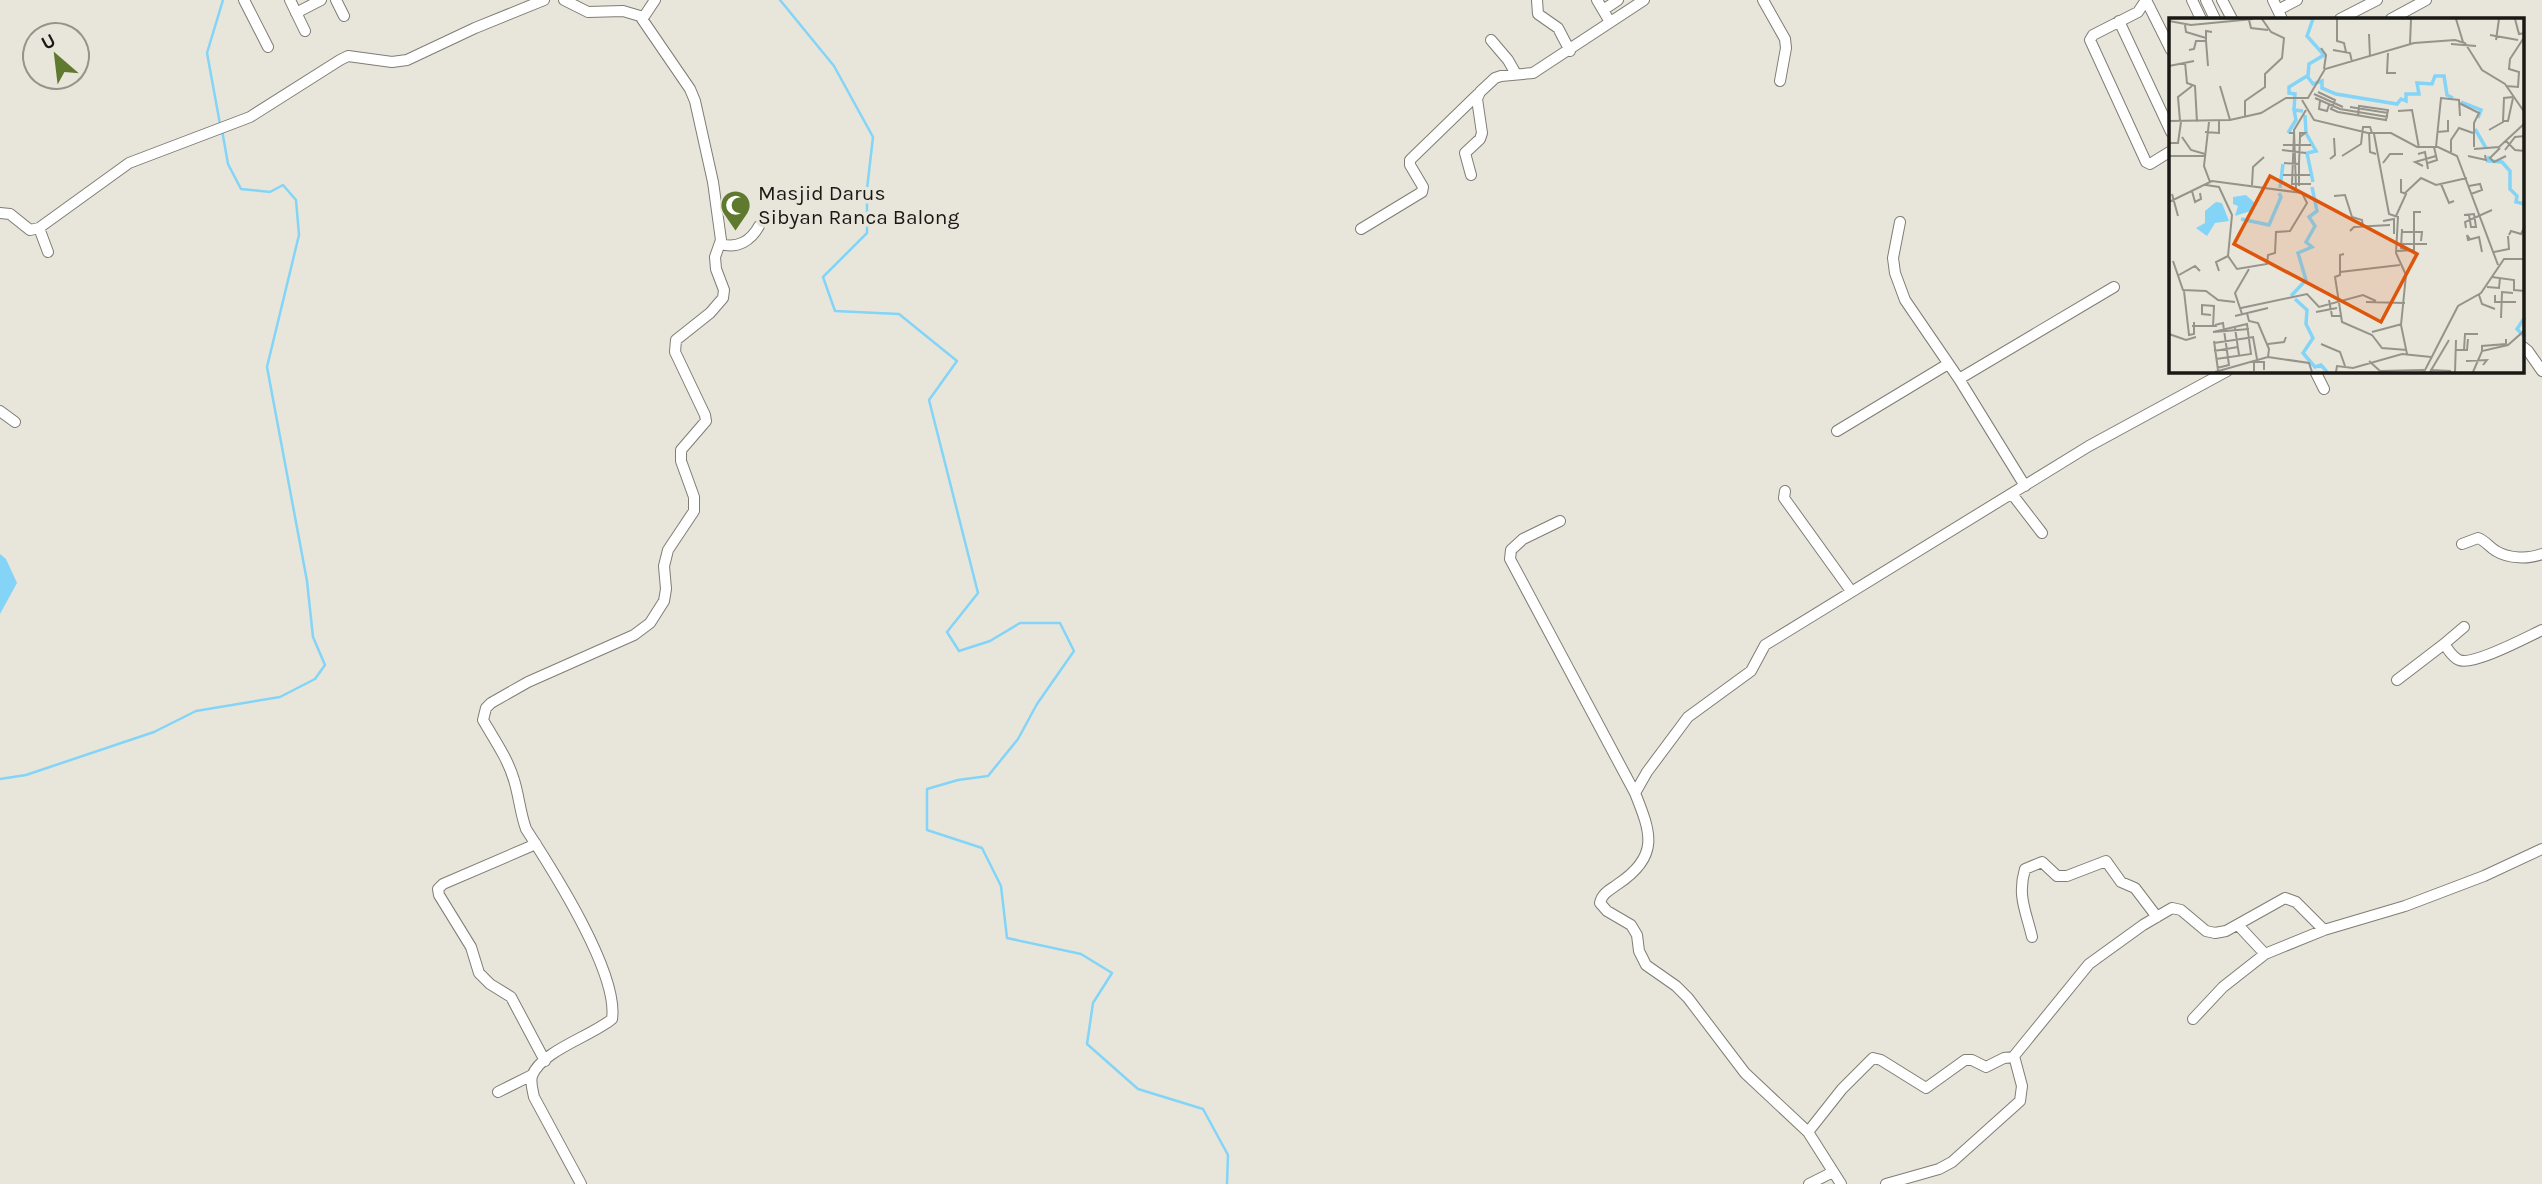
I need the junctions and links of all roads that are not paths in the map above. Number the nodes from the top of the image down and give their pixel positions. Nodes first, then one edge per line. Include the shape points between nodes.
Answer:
1 (244, 0) edge
2 (290, 0) edge
3 (321, 0) edge
4 (336, 0) edge
5 (544, 0) edge
6 (564, 0) edge
7 (655, 0) edge
8 (1537, 0) edge
9 (1597, 0) edge
10 (1618, 0) edge
11 (1644, 0) edge
12 (1763, 0) edge
13 (2146, 0) edge
14 (2192, 0) edge
15 (2221, 0) edge
16 (2297, 0) edge
17 (2377, 0) edge
18 (2426, 0) edge
19 (574, 3) edge
20 (2208, 3) edge
21 (1604, 10) junction
22 (2277, 10) edge
23 (296, 13) junction
24 (344, 16) dead end
25 (2199, 16) edge
26 (643, 18) junction
27 (2231, 18) edge
28 (2342, 18) edge
29 (2393, 18) edge
30 (2119, 21) junction
31 (1610, 22) junction
32 (305, 31) dead end
33 (1491, 40) dead end
34 (2169, 46) edge
35 (268, 47) dead end
36 (1570, 51) junction
37 (1516, 74) junction
38 (1780, 81) dead end
39 (1480, 92) junction
40 (2169, 128) edge
41 (2169, 153) edge
42 (1471, 175) dead end
43 (0, 213) edge
44 (1900, 222) dead end
45 (760, 226) dead end
46 (39, 228) junction
47 (1361, 229) dead end
48 (720, 244) junction
49 (48, 253) dead end
50 (2114, 287) dead end
51 (2524, 348) edge
52 (1948, 364) junction
53 (2542, 371) edge
54 (2223, 373) edge
55 (2316, 373) edge
56 (1959, 379) junction
57 (2324, 389) dead end
58 (0, 411) edge
59 (15, 422) dead end
60 (1838, 431) dead end
61 (2025, 486) junction
62 (1785, 491) dead end
63 (2012, 494) junction
64 (1560, 521) dead end
65 (2042, 533) dead end
66 (2462, 544) dead end
67 (2542, 554) edge
68 (1851, 591) junction
69 (2465, 627) dead end
70 (2542, 630) edge
71 (2444, 644) junction
72 (2398, 680) dead end
73 (1635, 793) junction
74 (536, 844) junction
75 (2542, 849) edge
76 (2157, 917) junction
77 (2238, 925) junction
78 (2324, 930) junction
79 (2032, 936) dead end
80 (2264, 954) junction
81 (2193, 1019) dead end
82 (2014, 1057) junction
83 (545, 1060) junction
84 (532, 1075) junction
85 (498, 1092) dead end
86 (1808, 1132) junction
87 (1833, 1172) junction
88 (581, 1184) edge
89 (1809, 1184) edge
90 (1841, 1184) edge
91 (1886, 1184) edge

1 - 35 street
2 - 23 street
3 - 23 street
4 - 24 street
5 - 46 street via 407,60 348,56 250,117 129,163
6 - 19 street
7 - 26 street
8 - 36 street via 1538,14 1558,28
9 - 21 street
10 - 21 street
11 - 31 street
12 - 38 street via 1785,39
13 - 30 street via 2138,12
13 - 34 street
14 - 25 street
15 - 27 street
16 - 22 street
17 - 28 street
18 - 29 street
19 - 26 street via 588,12 623,11
20 - 25 street
21 - 31 street
23 - 32 street
26 - 48 street via 695,102 713,182
30 - 40 street
30 - 41 street via 2093,35 2091,46 2146,162
31 - 36 street
33 - 37 street
36 - 37 street via 1533,74
37 - 39 street via 1495,78
39 - 42 street via 1476,103 1480,139 1465,153
39 - 47 street via 1410,160 1422,192
43 - 46 street via 10,214 30,230
44 - 52 street via 1895,273 1905,300
45 - 48 street via 745,242
46 - 49 street
48 - 74 street via 715,257 723,298 674,346 706,421 681,450 694,511 668,550 666,589 658,612 643,631 528,682 491,703 483,714 507,762 520,813
50 - 56 street
51 - 53 street
52 - 56 street
52 - 60 street
54 - 61 street
55 - 57 street
56 - 61 street
58 - 59 street
61 - 63 street
62 - 68 street via 1784,498
63 - 65 street
63 - 68 street
64 - 73 street via 1523,539 1511,550 1510,559
66 - 67 street via 2478,538 2507,555 2528,558
68 - 73 street via 1765,645 1751,671 1692,712
69 - 71 street
70 - 71 street via 2466,661 2455,658
71 - 72 street
73 - 86 street via 1648,827 1648,849 1637,867 1602,895 1600,903 1631,925 1646,965 1676,986 1745,1073
74 - 83 street via 602,963 614,1010 606,1024
74 - 83 street via 438,889 471,947 479,973 511,997
75 - 78 street via 2405,906
76 - 77 street via 2172,908 2206,931 2226,932
76 - 79 street via 2106,861 2067,876 2057,876 2042,862 2025,869 2021,889
76 - 82 street via 2088,964
77 - 78 street via 2285,898 2296,902
77 - 80 street
78 - 80 street
80 - 81 street
82 - 86 street via 1986,1067 1965,1060 1927,1088 1873,1058
82 - 91 street via 2022,1086 2020,1101 1952,1162
83 - 84 street
84 - 85 street
84 - 88 street via 534,1097
86 - 87 street
87 - 89 street
87 - 90 street

